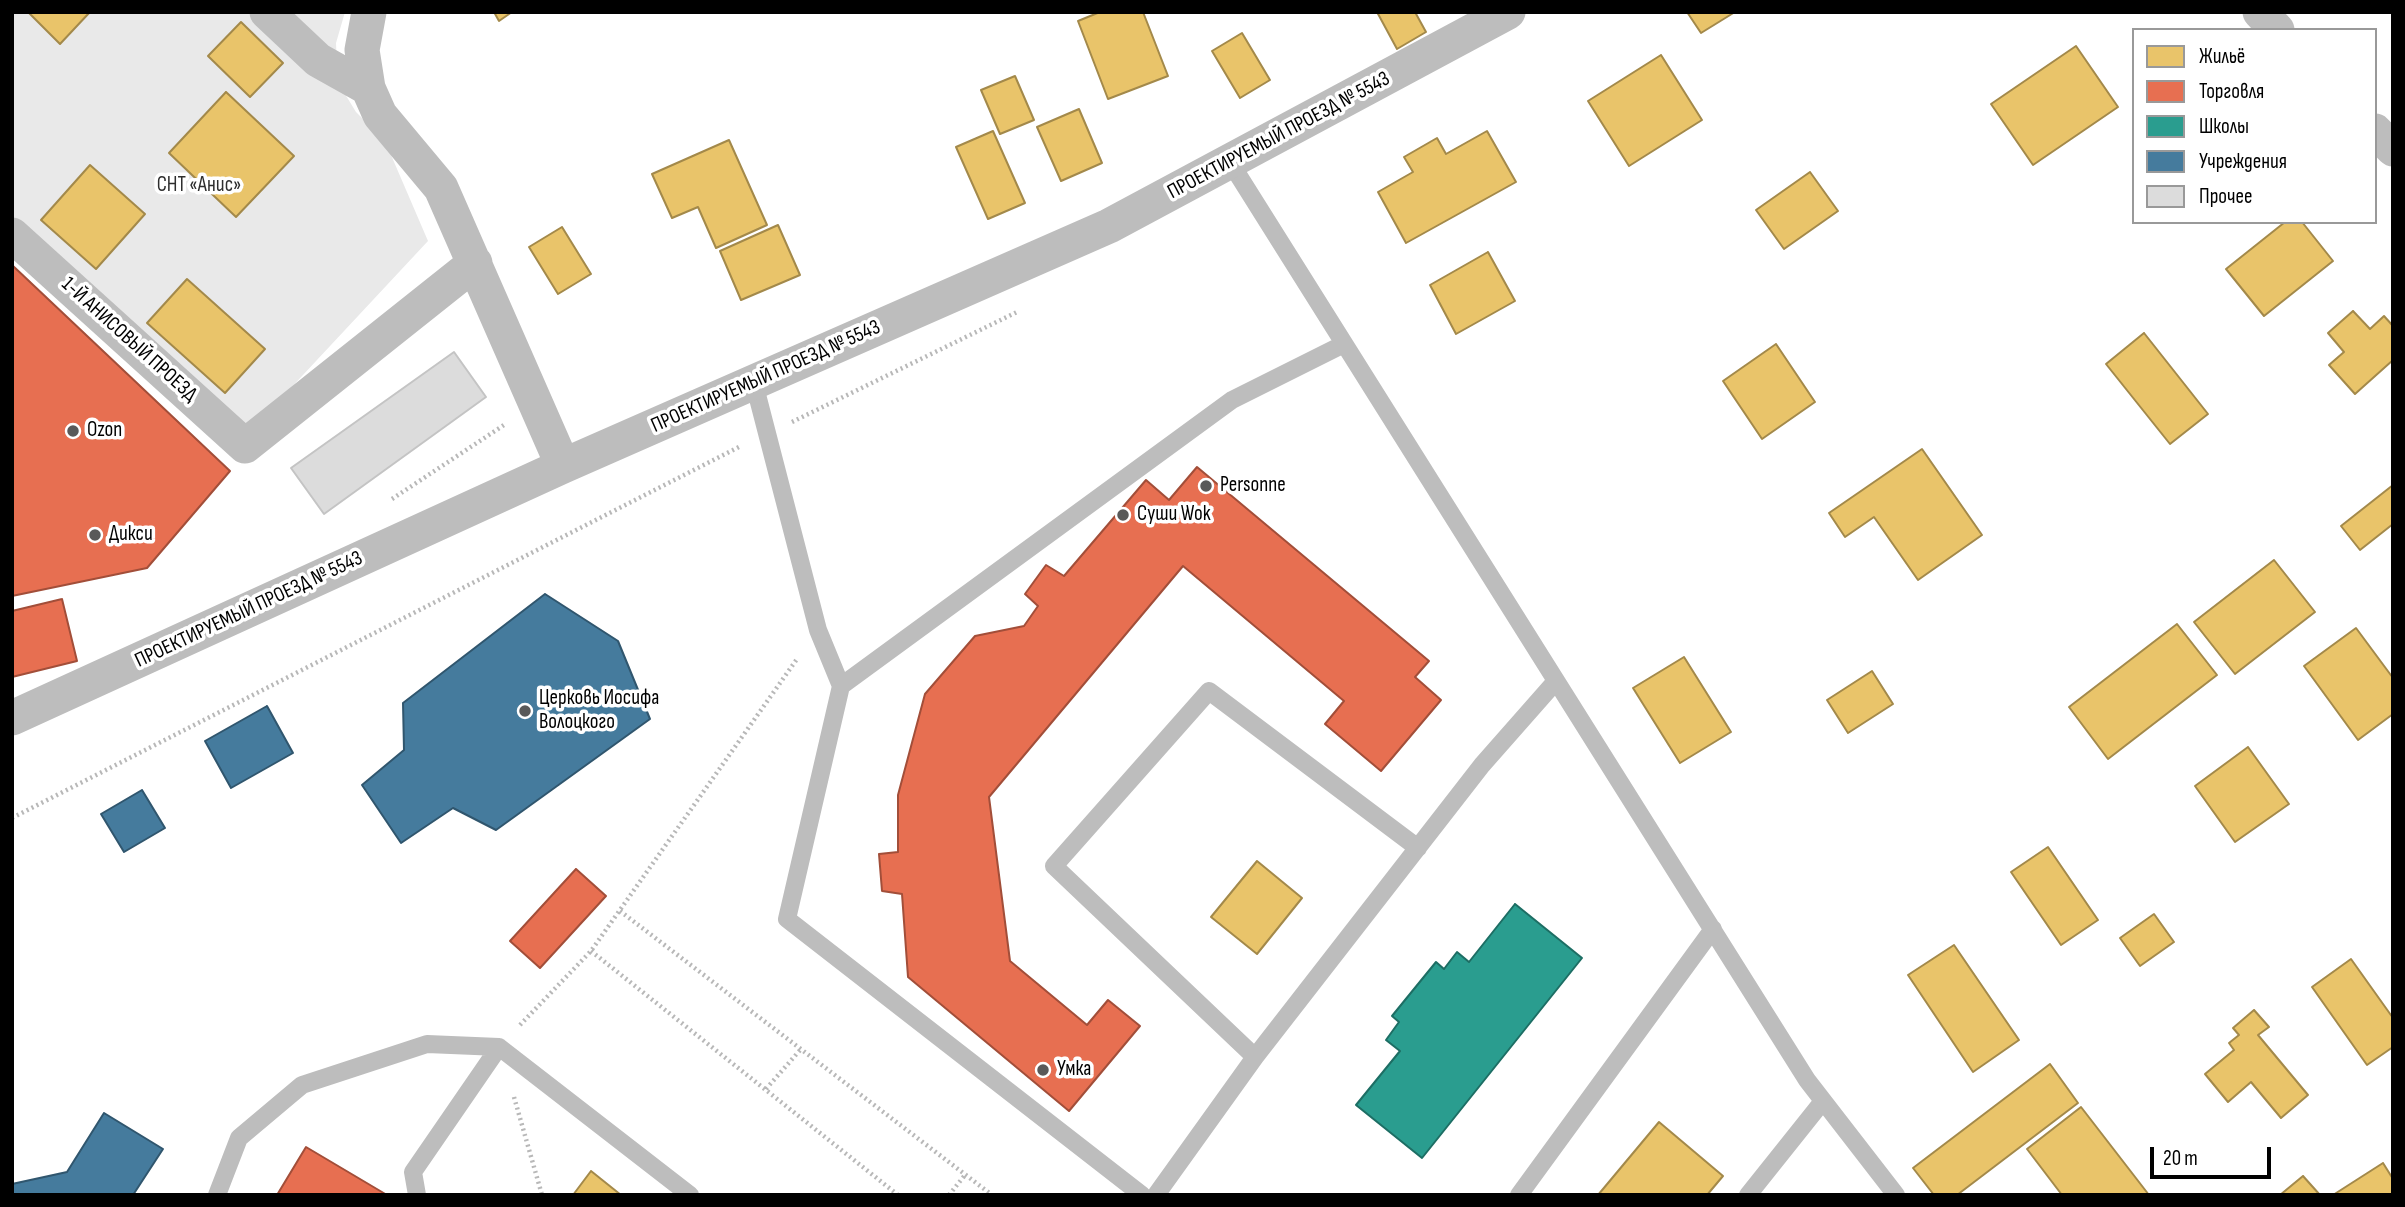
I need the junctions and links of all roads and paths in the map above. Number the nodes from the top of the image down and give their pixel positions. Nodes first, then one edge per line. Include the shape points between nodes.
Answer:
1 (267, 12) edge
2 (369, 12) edge
3 (1508, 12) edge
4 (2260, 12) edge
5 (2275, 28) edge
6 (368, 88) junction
7 (2377, 133) edge
8 (2393, 149) edge
9 (1230, 162) junction
10 (12, 235) edge
11 (475, 263) junction
12 (1024, 308) dead end
13 (1344, 344) junction
14 (754, 383) junction
15 (788, 424) dead end
16 (748, 442) dead end
17 (563, 466) junction
18 (818, 630) junction
19 (1556, 681) junction
20 (841, 686) junction
21 (12, 718) edge
22 (12, 817) edge
23 (1418, 848) junction
24 (620, 911) junction
25 (1713, 929) junction
26 (591, 951) junction
27 (499, 1047) junction
28 (801, 1049) junction
29 (1255, 1056) junction
30 (766, 1089) junction
31 (1823, 1101) junction
32 (965, 1175) junction
33 (217, 1195) edge
34 (417, 1195) edge
35 (542, 1195) edge
36 (690, 1195) edge
37 (898, 1195) edge
38 (949, 1195) edge
39 (992, 1195) edge
40 (1142, 1195) edge
41 (1156, 1195) edge
42 (1519, 1195) edge
43 (1748, 1195) edge
44 (1896, 1195) edge

1 - 6 street via 318,60
2 - 6 street via 362,50
3 - 9 street, ПРОЕКТИРУЕМЫЙ ПРОЕЗД № 5543
4 - 5 street
6 - 11 street via 380,116 440,188
7 - 8 street
9 - 13 lane
9 - 14 street, ПРОЕКТИРУЕМЫЙ ПРОЕЗД № 5543 via 1109,226
10 - 11 street, 1-Й АНИСОВЫЙ ПРОЕЗД via 245,446
11 - 17 street
12 - 15 path
13 - 19 lane
13 - 20 lane via 1232,400
14 - 17 street, ПРОЕКТИРУЕМЫЙ ПРОЕЗД № 5543
14 - 18 lane
16 - 22 path
17 - 21 street, ПРОЕКТИРУЕМЫЙ ПРОЕЗД № 5543
18 - 20 lane
18 - 24 path
19 - 23 lane via 1482,765
19 - 25 lane
20 - 40 lane via 787,919
23 - 29 lane
23 - 29 lane via 1209,691 1054,866
24 - 26 path
24 - 28 path
25 - 31 lane
25 - 42 lane
26 - 27 path
26 - 30 path
27 - 33 lane via 427,1044 302,1085 239,1138
27 - 34 lane via 413,1172
27 - 35 path
27 - 36 lane
28 - 30 path
28 - 32 path
29 - 41 lane
30 - 37 path
31 - 43 lane
31 - 44 lane
32 - 38 path
32 - 39 path

